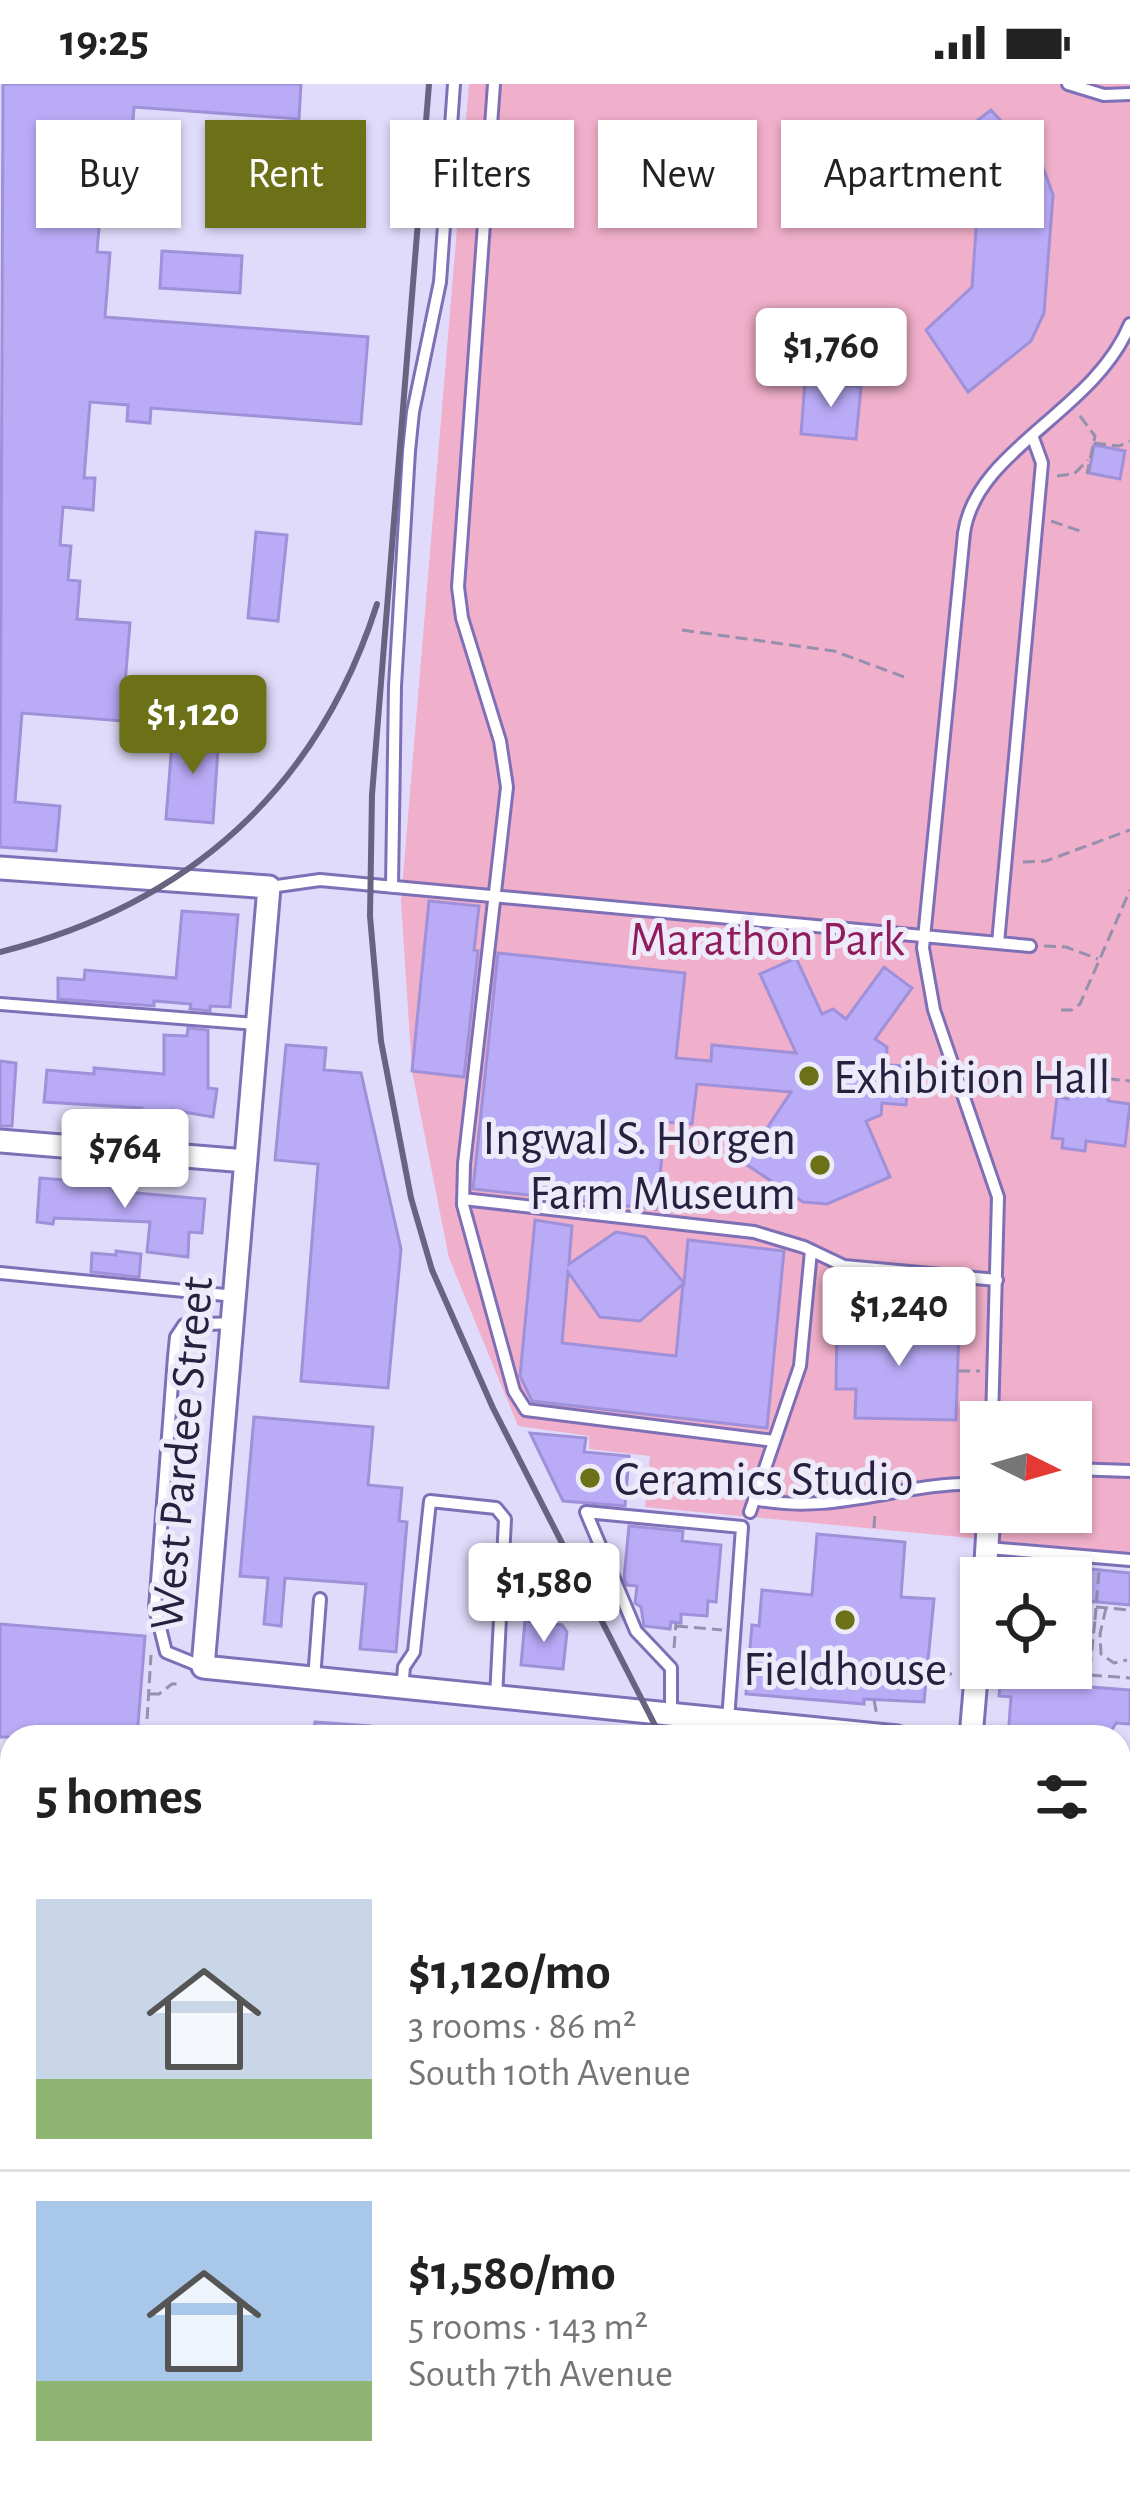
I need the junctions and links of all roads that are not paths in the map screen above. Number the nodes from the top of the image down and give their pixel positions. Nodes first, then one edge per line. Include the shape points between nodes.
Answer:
1 (454, 84) edge
2 (494, 84) edge
3 (1068, 84) edge
4 (1127, 97) edge
5 (1130, 324) edge
6 (1033, 438) junction
7 (0, 868) edge
8 (269, 887) junction
9 (392, 887) junction
10 (493, 896) junction
11 (924, 937) junction
12 (998, 943) junction
13 (1030, 946) road end
14 (0, 1004) edge
15 (257, 1024) junction
16 (0, 1141) edge
17 (245, 1161) junction
18 (463, 1199) junction
19 (812, 1251) junction
20 (0, 1273) edge
21 (997, 1280) junction
22 (235, 1296) junction
23 (233, 1323) junction
24 (993, 1401) edge
25 (774, 1441) junction
26 (1092, 1470) edge
27 (1130, 1472) edge
28 (960, 1484) edge
29 (754, 1498) junction
30 (750, 1512) dead end
31 (988, 1533) edge
32 (988, 1548) junction
33 (987, 1557) edge
34 (1130, 1560) edge
35 (320, 1599) dead end
36 (203, 1667) junction
37 (314, 1679) junction
38 (402, 1689) junction
39 (975, 1689) edge
40 (496, 1698) junction
41 (671, 1714) junction
42 (728, 1720) junction
43 (778, 1725) edge
44 (972, 1725) edge

1 - 9 lane via 440,282 409,451
2 - 10 lane via 458,571 462,617 505,768
3 - 4 lane
5 - 6 lane via 1110,362
6 - 11 lane via 985,481 965,523
6 - 12 lane via 1041,476
7 - 8 street
8 - 9 lane via 320,880
8 - 15 street, West Pardee Street
9 - 10 lane
10 - 11 lane
10 - 18 lane
11 - 12 lane
11 - 21 lane via 934,1010 998,1197
12 - 13 lane
14 - 15 lane
15 - 17 street, West Pardee Street
16 - 17 street
17 - 22 street, West Pardee Street
18 - 19 lane via 754,1232
18 - 25 lane via 526,1410
19 - 21 lane via 844,1266
19 - 25 lane via 800,1366
20 - 22 lane
21 - 24 lane
22 - 23 street, West Pardee Street
23 - 36 street, West Pardee Street
23 - 36 lane via 184,1325 174,1357 155,1607 166,1652
25 - 29 lane
26 - 27 lane
28 - 29 lane via 836,1504
29 - 30 lane
31 - 32 street
32 - 33 street
32 - 34 lane
35 - 37 lane
36 - 37 street
37 - 38 street
38 - 40 street
38 - 40 lane via 414,1652 430,1502 496,1508 507,1530
39 - 44 street
40 - 41 street
41 - 42 street
41 - 42 lane via 671,1668 636,1631 586,1512 742,1527
42 - 43 street

